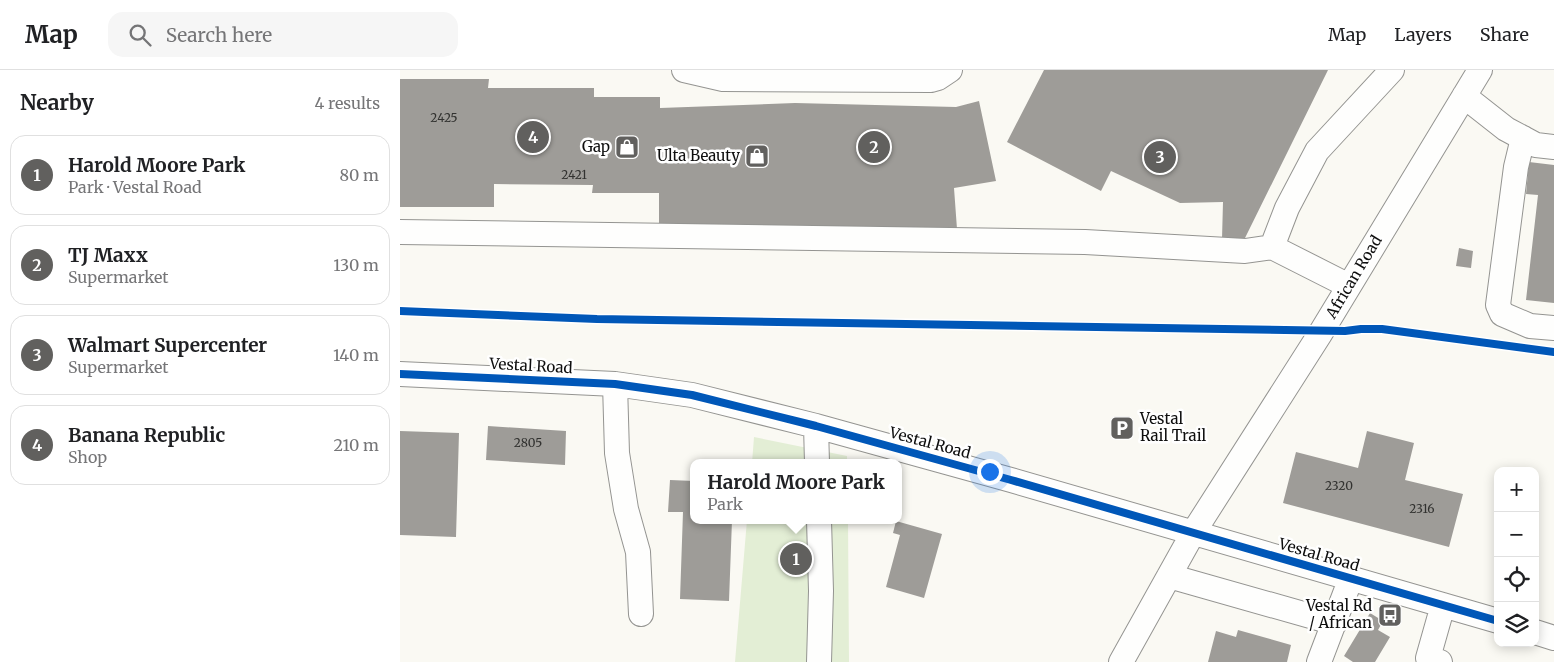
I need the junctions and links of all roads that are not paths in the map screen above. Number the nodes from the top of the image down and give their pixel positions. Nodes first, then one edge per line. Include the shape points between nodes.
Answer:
1 (684, 70) edge
2 (950, 70) edge
3 (1392, 70) edge
4 (1480, 70) edge
5 (1464, 96) junction
6 (1523, 138) junction
7 (1554, 148) edge
8 (400, 232) edge
9 (1272, 246) junction
10 (1349, 286) junction
11 (1554, 328) edge
12 (400, 374) edge
13 (615, 384) junction
14 (816, 426) junction
15 (817, 459) edge
16 (819, 524) edge
17 (1193, 533) junction
18 (1170, 576) junction
19 (1351, 578) junction
20 (1443, 604) junction
21 (641, 614) dead end
22 (1494, 620) edge
23 (1335, 623) junction
24 (1539, 633) edge
25 (1554, 638) edge
26 (1432, 661) edge
27 (819, 662) edge
28 (1121, 662) edge
29 (1319, 662) edge

1 - 2 street via 723,79 931,80
3 - 9 street via 1317,150 1287,208
4 - 5 street, African Road
5 - 6 street via 1506,129
5 - 10 street, African Road
6 - 7 street via 1536,145
6 - 11 street via 1516,167 1498,305 1502,314 1530,326
8 - 9 street via 1075,242 1245,251
9 - 10 street
10 - 17 street, African Road
12 - 13 street, Vestal Road
13 - 14 street, Vestal Road via 692,395
13 - 21 street via 617,453 626,509 638,552
14 - 15 street
14 - 17 street, Vestal Road
16 - 27 street
17 - 18 street, African Road
17 - 19 street, Vestal Road
18 - 23 street
18 - 28 street, African Road
19 - 20 street, Vestal Road
19 - 23 street
20 - 22 street, Vestal Road
20 - 26 street
23 - 29 street
24 - 25 street

